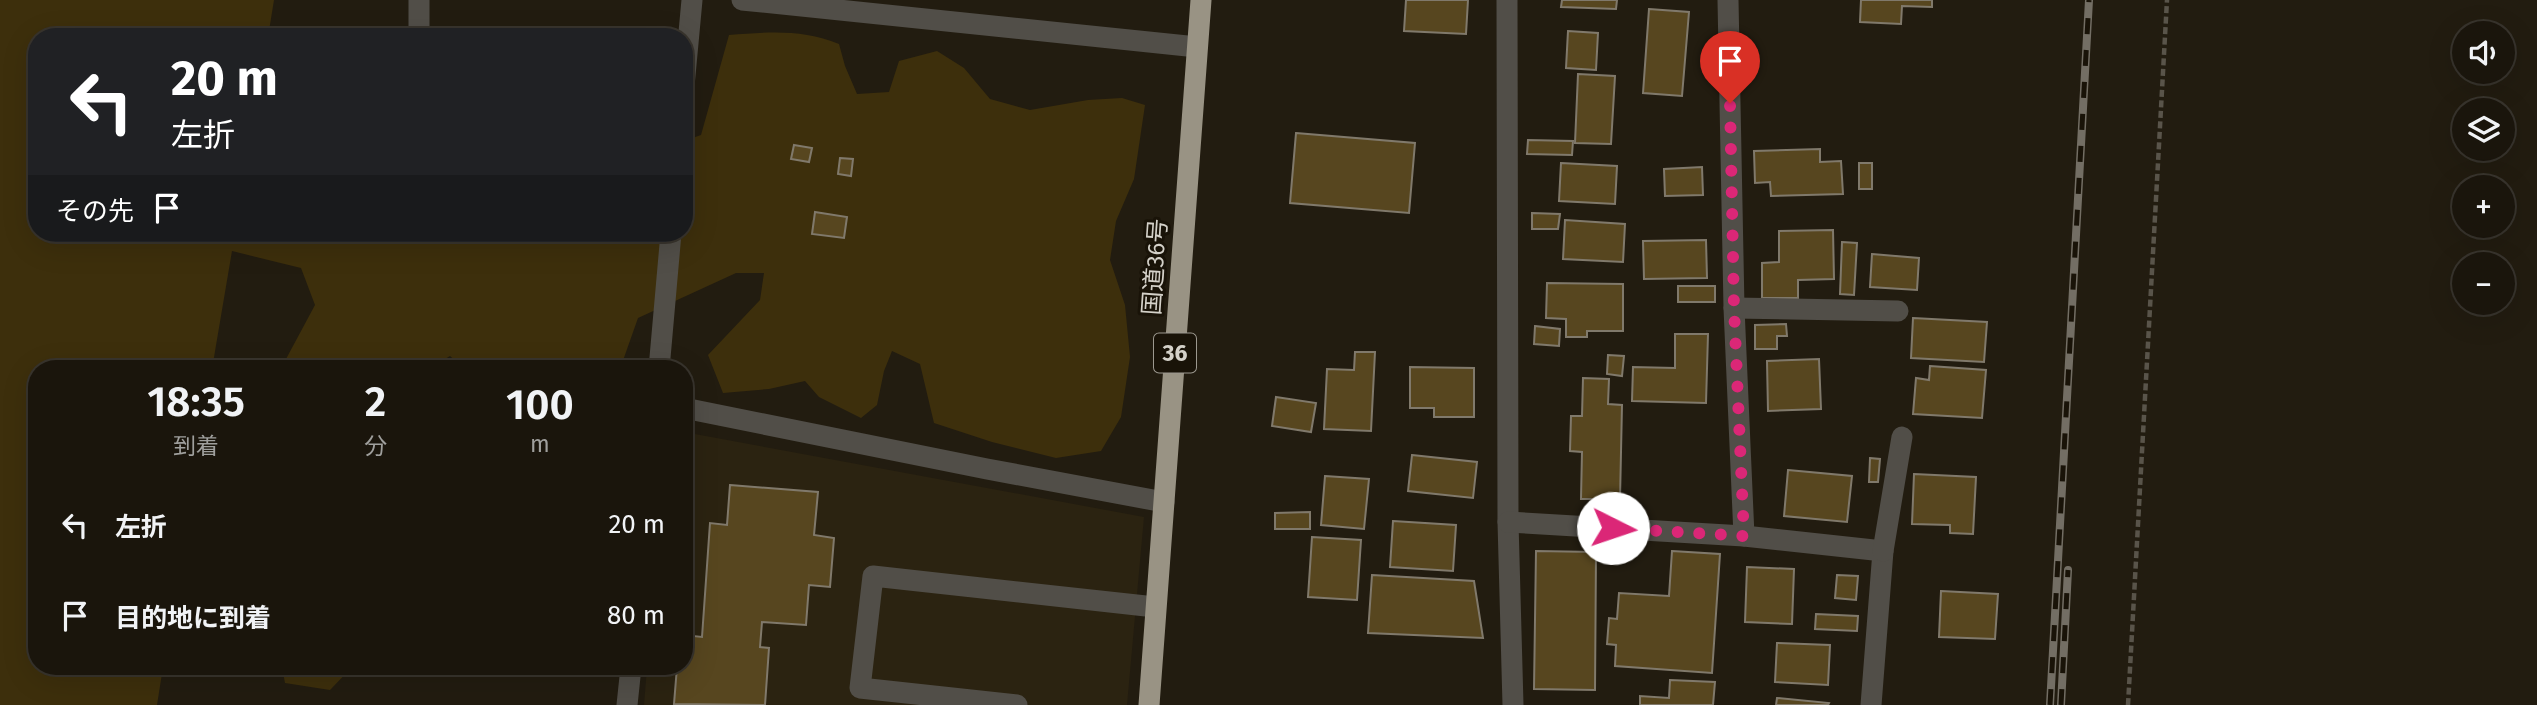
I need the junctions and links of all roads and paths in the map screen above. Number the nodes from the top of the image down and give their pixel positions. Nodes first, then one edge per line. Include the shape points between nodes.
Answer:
1 (419, 0) edge
2 (692, 0) edge
3 (741, 0) edge
4 (1200, 0) edge
5 (1507, 0) edge
6 (1728, 0) edge
7 (2167, 0) edge
8 (419, 28) edge
9 (689, 28) edge
10 (1197, 47) junction
11 (670, 242) edge
12 (1734, 308) junction
13 (1898, 311) dead end
14 (660, 360) edge
15 (693, 410) edge
16 (1902, 437) dead end
17 (1164, 502) junction
18 (1508, 522) junction
19 (1744, 536) junction
20 (1883, 551) junction
21 (1155, 607) junction
22 (630, 675) edge
23 (627, 705) edge
24 (1017, 705) edge
25 (1149, 705) edge
26 (1513, 705) edge
27 (1871, 705) edge
28 (2127, 705) edge

1 - 8 street
2 - 9 street
3 - 10 street
4 - 10 highway, 国道36号 / 36
5 - 18 street
6 - 12 street
7 - 28 path
10 - 17 highway, 国道36号 / 36
11 - 14 street
12 - 13 street
12 - 19 street
15 - 17 street
16 - 20 street
17 - 21 highway, 国道36号 / 36
18 - 19 street
18 - 26 street
19 - 20 street
20 - 27 street
21 - 24 street via 873,576 860,688
21 - 25 highway, 国道36号 / 36
22 - 23 street

